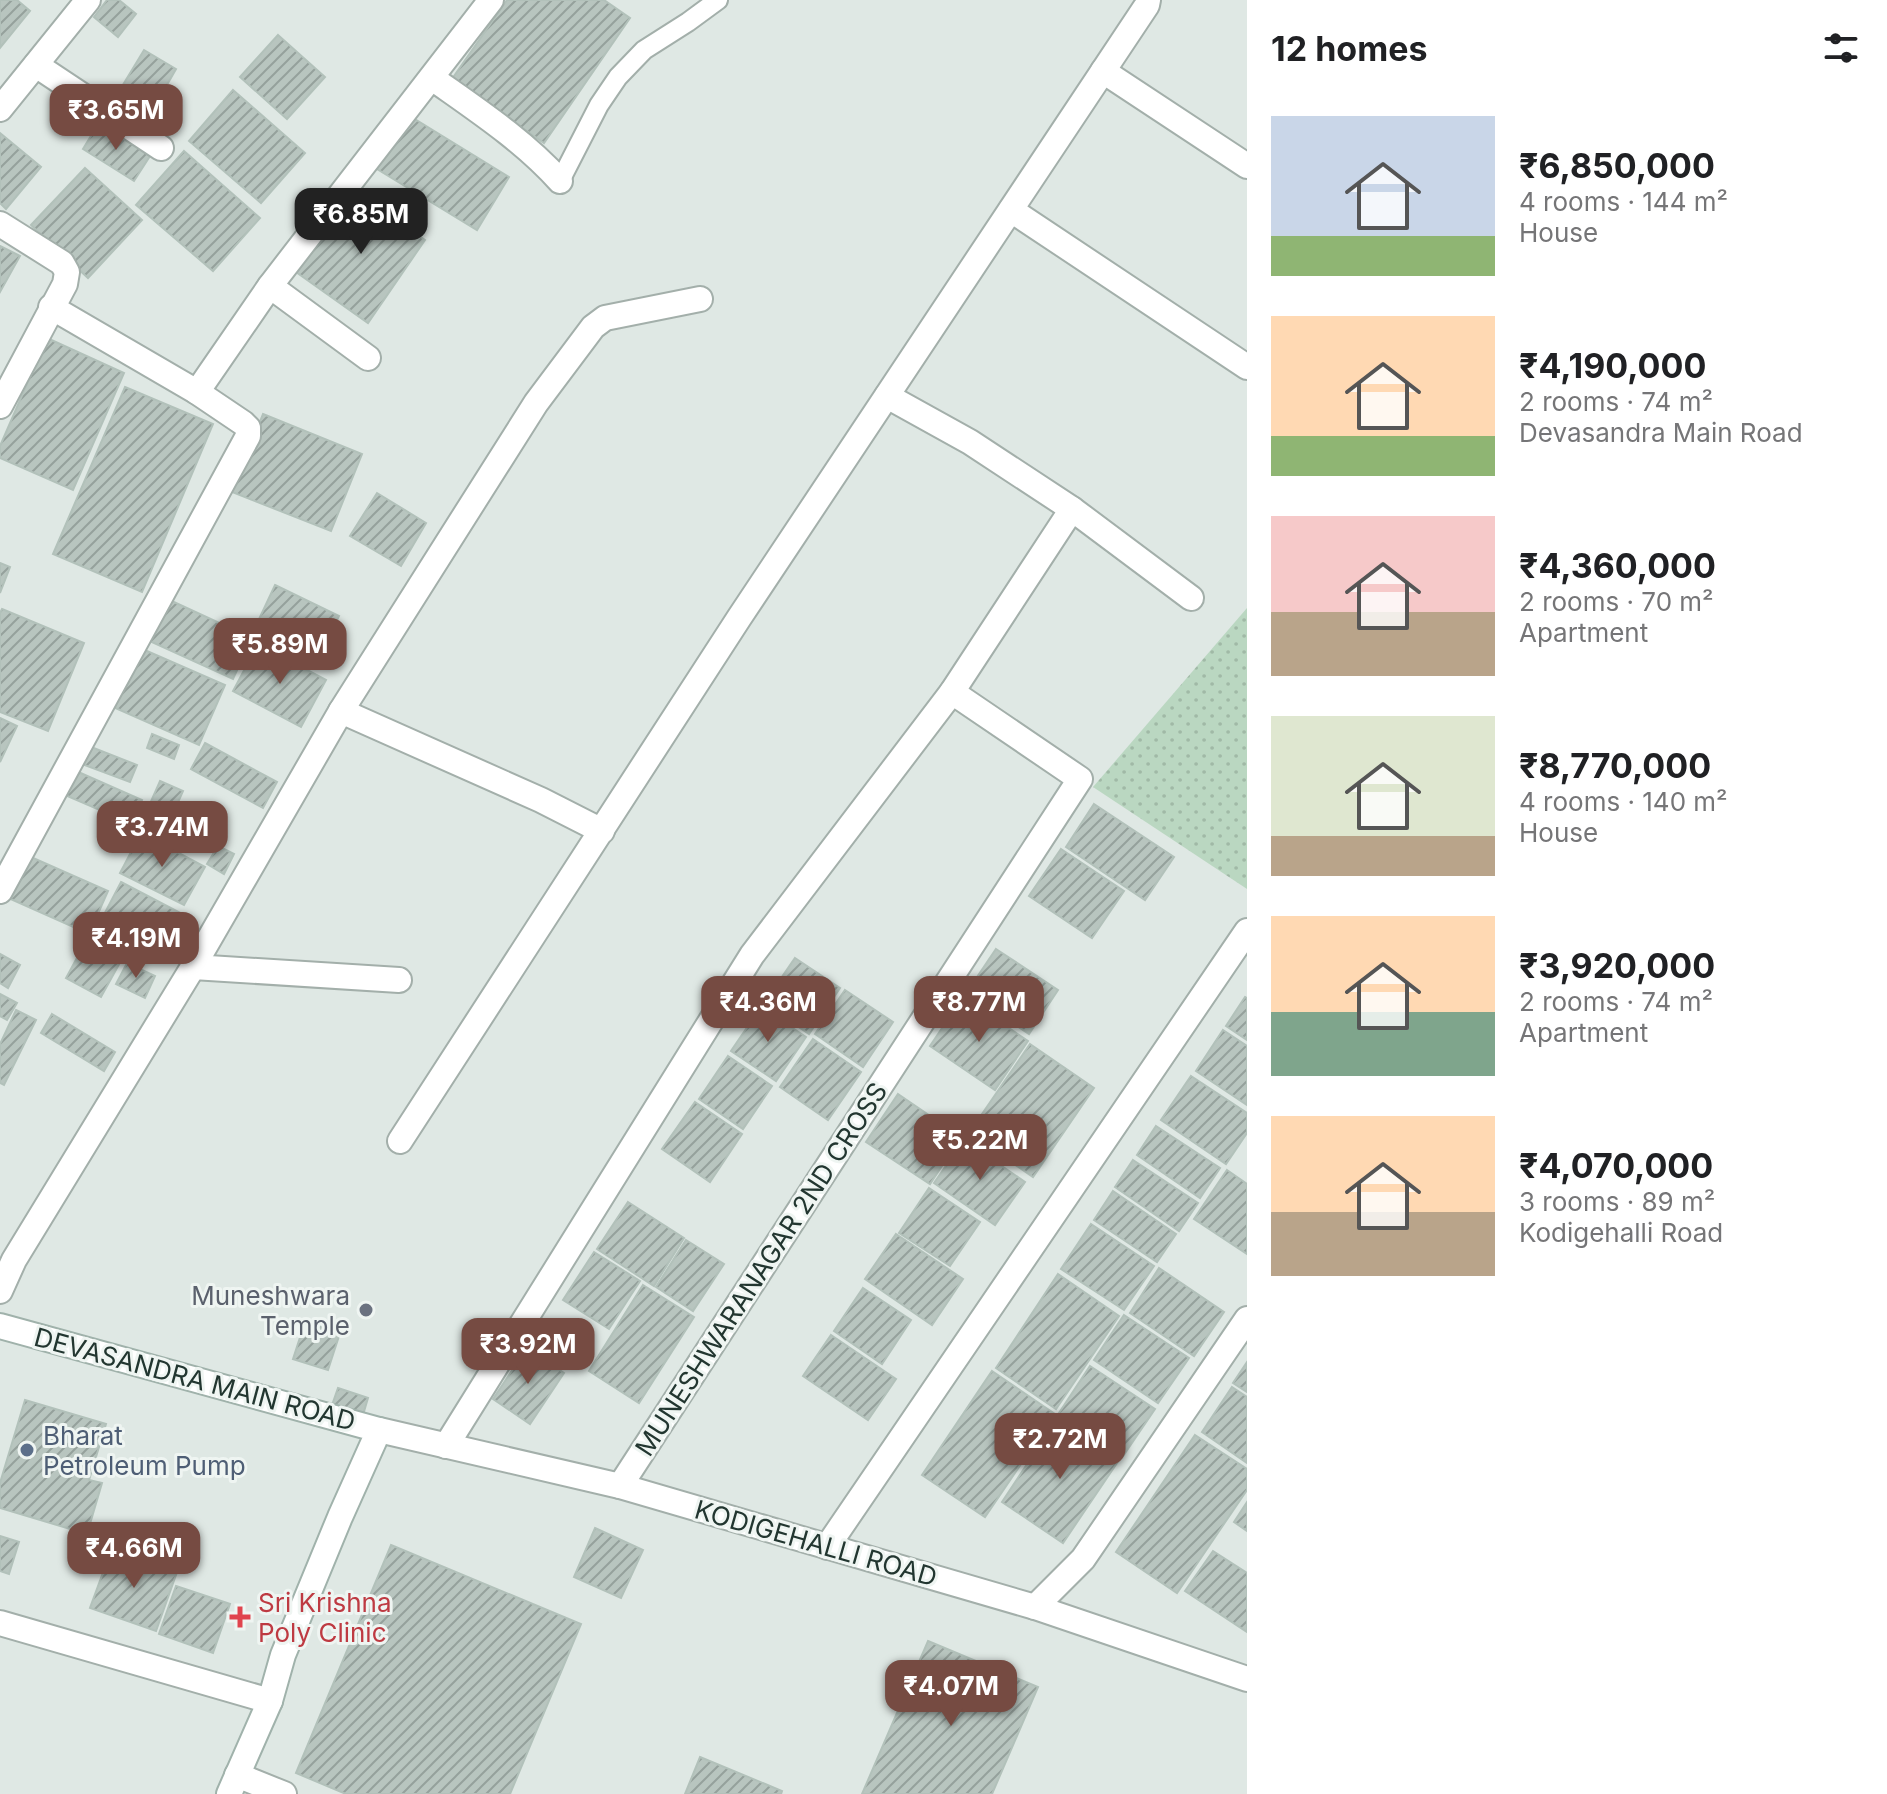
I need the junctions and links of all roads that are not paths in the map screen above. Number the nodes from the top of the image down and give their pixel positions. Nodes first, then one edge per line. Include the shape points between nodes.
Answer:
1 (88, 0) edge
2 (491, 0) edge
3 (718, 0) edge
4 (1148, 0) edge
5 (36, 65) junction
6 (1103, 71) junction
7 (432, 78) junction
8 (0, 109) edge
9 (161, 148) dead end
10 (1247, 166) edge
11 (560, 181) joint
12 (1011, 210) junction
13 (0, 224) edge
14 (270, 286) junction
15 (700, 299) dead end
16 (51, 307) junction
17 (368, 358) dead end
18 (1247, 367) edge
19 (197, 392) junction
20 (887, 396) junction
21 (0, 406) edge
22 (1072, 509) junction
23 (1191, 598) dead end
24 (952, 692) junction
25 (341, 711) junction
26 (602, 831) junction
27 (0, 891) edge
28 (1247, 931) edge
29 (193, 967) junction
30 (399, 980) dead end
31 (400, 1141) dead end
32 (0, 1291) edge
33 (1247, 1319) edge
34 (0, 1326) edge
35 (376, 1438) junction
36 (446, 1446) junction
37 (620, 1486) junction
38 (827, 1547) junction
39 (1035, 1607) junction
40 (0, 1623) edge
41 (1247, 1679) edge
42 (270, 1701) junction
43 (233, 1784) edge
44 (284, 1794) edge

1 - 5 street
2 - 7 street
3 - 11 lane via 644,50 618,77
4 - 6 street
5 - 8 street
5 - 9 street
6 - 10 street
6 - 12 street
7 - 11 street via 517,139
7 - 14 street
12 - 18 street
12 - 20 street
13 - 16 street via 62,263 65,284
14 - 17 street
14 - 19 street
15 - 25 street via 605,318 593,327 536,403
16 - 19 street
16 - 21 street
19 - 27 street via 243,423 248,436
20 - 22 street via 970,442
20 - 26 street
22 - 23 street
22 - 24 street
24 - 36 street via 752,955
24 - 37 street, MUNESHWARANAGAR 2ND CROSS via 1080,779
25 - 26 street
25 - 29 street
26 - 31 street
28 - 38 street
29 - 30 street
29 - 32 street
33 - 39 street via 1083,1559
34 - 35 street, DEVASANDRA MAIN ROAD
35 - 36 street, KODIGEHALLI ROAD
35 - 42 street, DEVASANDRA MAIN ROAD via 283,1655
36 - 37 street, KODIGEHALLI ROAD
37 - 38 street, KODIGEHALLI ROAD
38 - 39 street, KODIGEHALLI ROAD
39 - 41 street, KODIGEHALLI ROAD
40 - 42 street
42 - 43 street, DEVASANDRA MAIN ROAD
43 - 44 street

